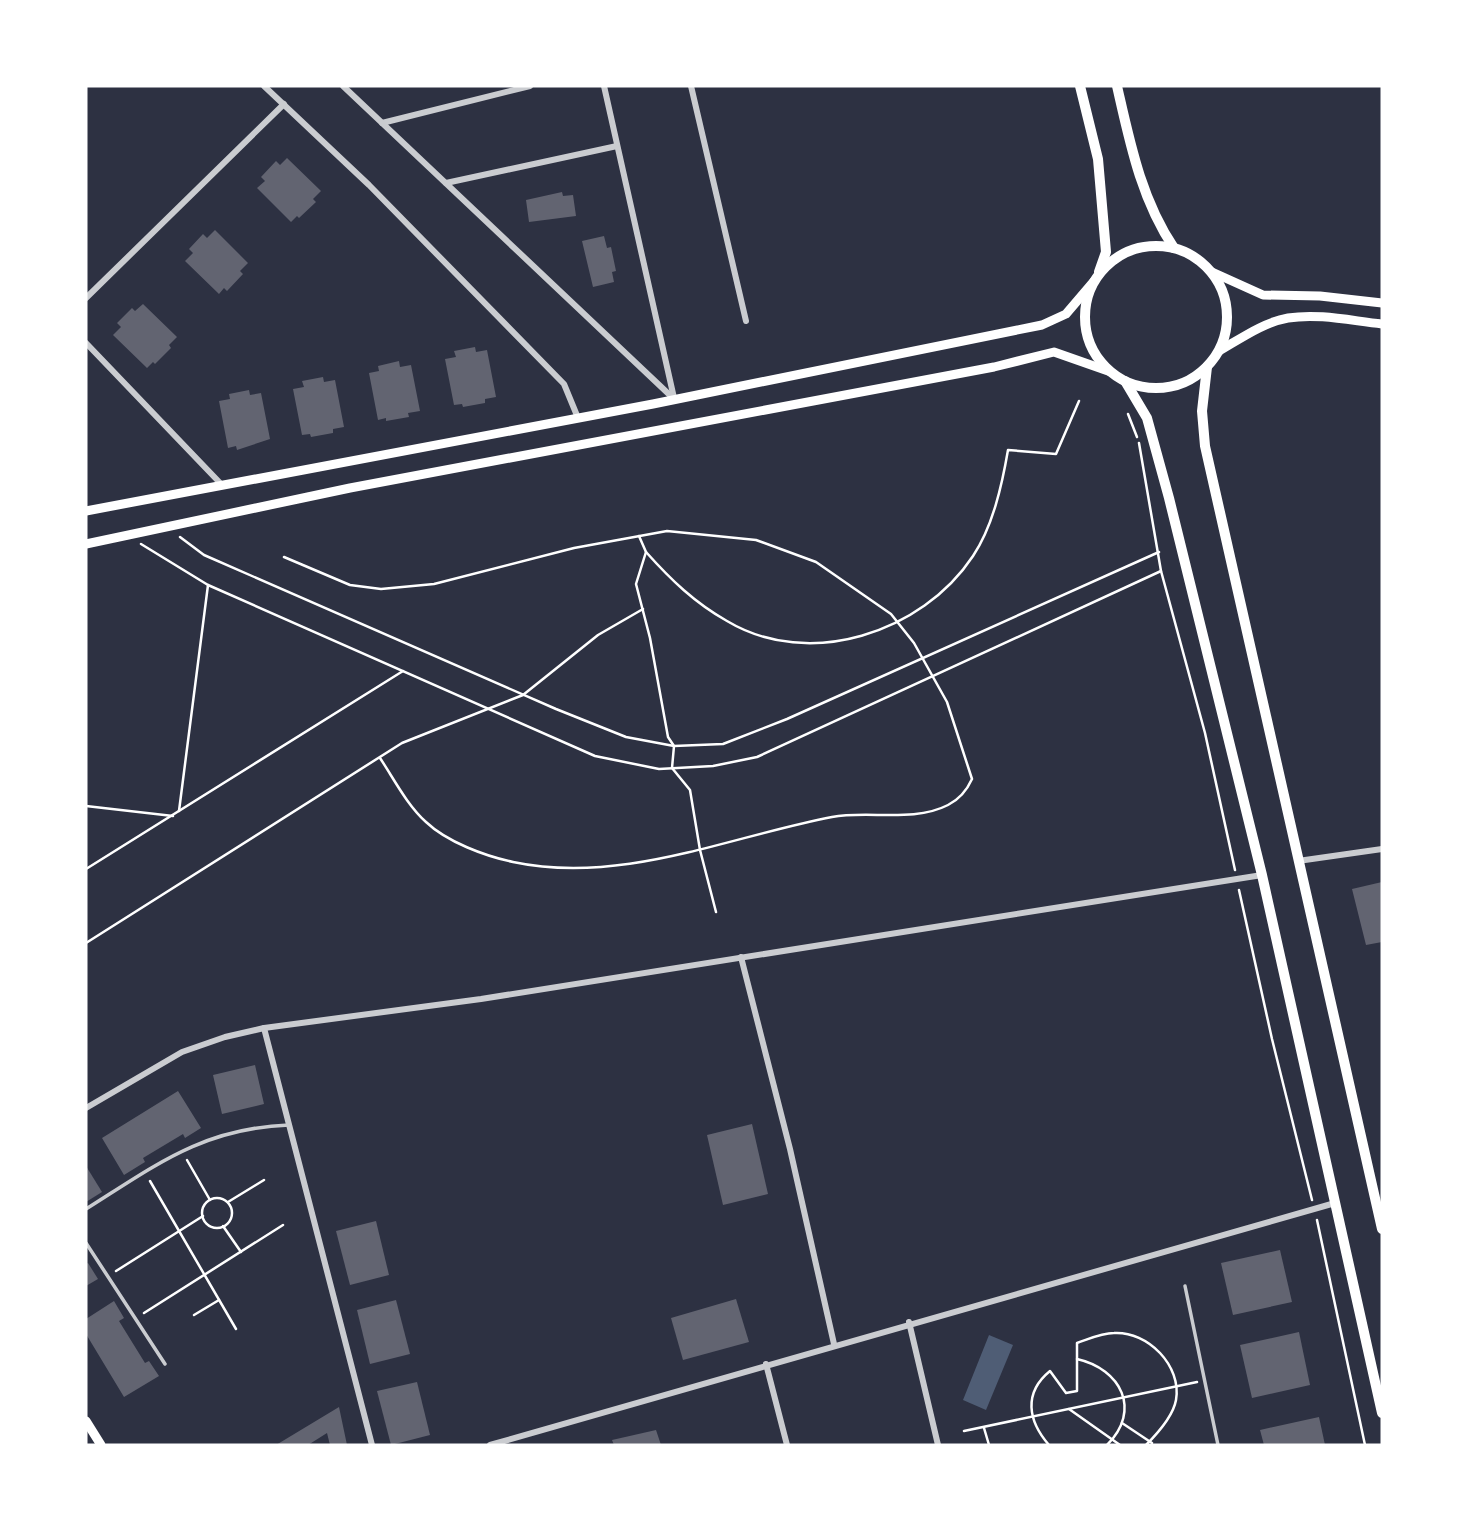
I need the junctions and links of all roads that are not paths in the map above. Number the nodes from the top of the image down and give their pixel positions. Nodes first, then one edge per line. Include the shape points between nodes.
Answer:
1 (264, 86) edge
2 (343, 86) edge
3 (530, 86) edge
4 (604, 86) edge
5 (691, 86) edge
6 (1080, 86) edge
7 (1117, 86) edge
8 (284, 104) junction
9 (382, 123) junction
10 (617, 146) junction
11 (446, 183) junction
12 (1174, 248) junction
13 (1212, 272) junction
14 (1095, 280) junction
15 (86, 298) edge
16 (1382, 303) edge
17 (746, 321) dead end
18 (1382, 324) edge
19 (86, 343) edge
20 (1219, 351) junction
21 (1207, 367) junction
22 (1111, 372) junction
23 (1125, 381) junction
24 (674, 399) junction
25 (578, 418) junction
26 (222, 485) junction
27 (86, 511) edge
28 (86, 544) edge
29 (1382, 849) edge
30 (1298, 861) junction
31 (1262, 875) junction
32 (741, 957) junction
33 (264, 1028) junction
34 (86, 1108) edge
35 (289, 1125) junction
36 (1378, 1188) edge
37 (1335, 1203) junction
38 (86, 1209) edge
39 (1382, 1230) edge
40 (86, 1244) edge
41 (1185, 1286) dead end
42 (909, 1322) junction
43 (834, 1344) junction
44 (165, 1364) dead end
45 (766, 1364) junction
46 (1382, 1413) edge
47 (86, 1421) edge
48 (101, 1445) edge
49 (372, 1445) edge
50 (489, 1445) edge
51 (787, 1445) edge
52 (937, 1445) edge
53 (1218, 1445) edge

1 - 8 street
2 - 9 street
3 - 9 street
4 - 10 street
5 - 17 street
6 - 14 highway via 1098,159 1106,252
7 - 12 highway via 1144,189 1157,223
8 - 15 street
8 - 25 street via 369,184 564,384
9 - 11 street
10 - 11 street
10 - 24 street
11 - 24 street
12 - 13 highway via 1195,257
12 - 14 highway via 1129,251 1110,262
13 - 16 main road via 1263,295
13 - 20 highway via 1227,312
14 - 22 highway via 1085,323 1091,345
14 - 24 main road via 1066,314 1042,326
18 - 20 main road via 1288,318 1261,327
19 - 26 street
20 - 21 highway
21 - 23 highway via 1177,385 1142,387
21 - 30 highway via 1202,411 1205,446
22 - 23 highway
22 - 28 main road via 1054,352 350,488
23 - 31 highway via 1147,418
24 - 25 main road
25 - 26 main road
26 - 27 main road
29 - 30 street
30 - 36 highway
31 - 32 street
31 - 37 highway
32 - 33 street
32 - 43 street
33 - 34 street via 182,1052
33 - 35 street
35 - 38 lane via 226,1132 182,1150
35 - 49 street
36 - 39 highway
37 - 42 street
37 - 46 highway
40 - 44 lane
41 - 53 lane
42 - 43 street
42 - 52 street
43 - 45 street
45 - 50 street
45 - 51 street
47 - 48 main road

